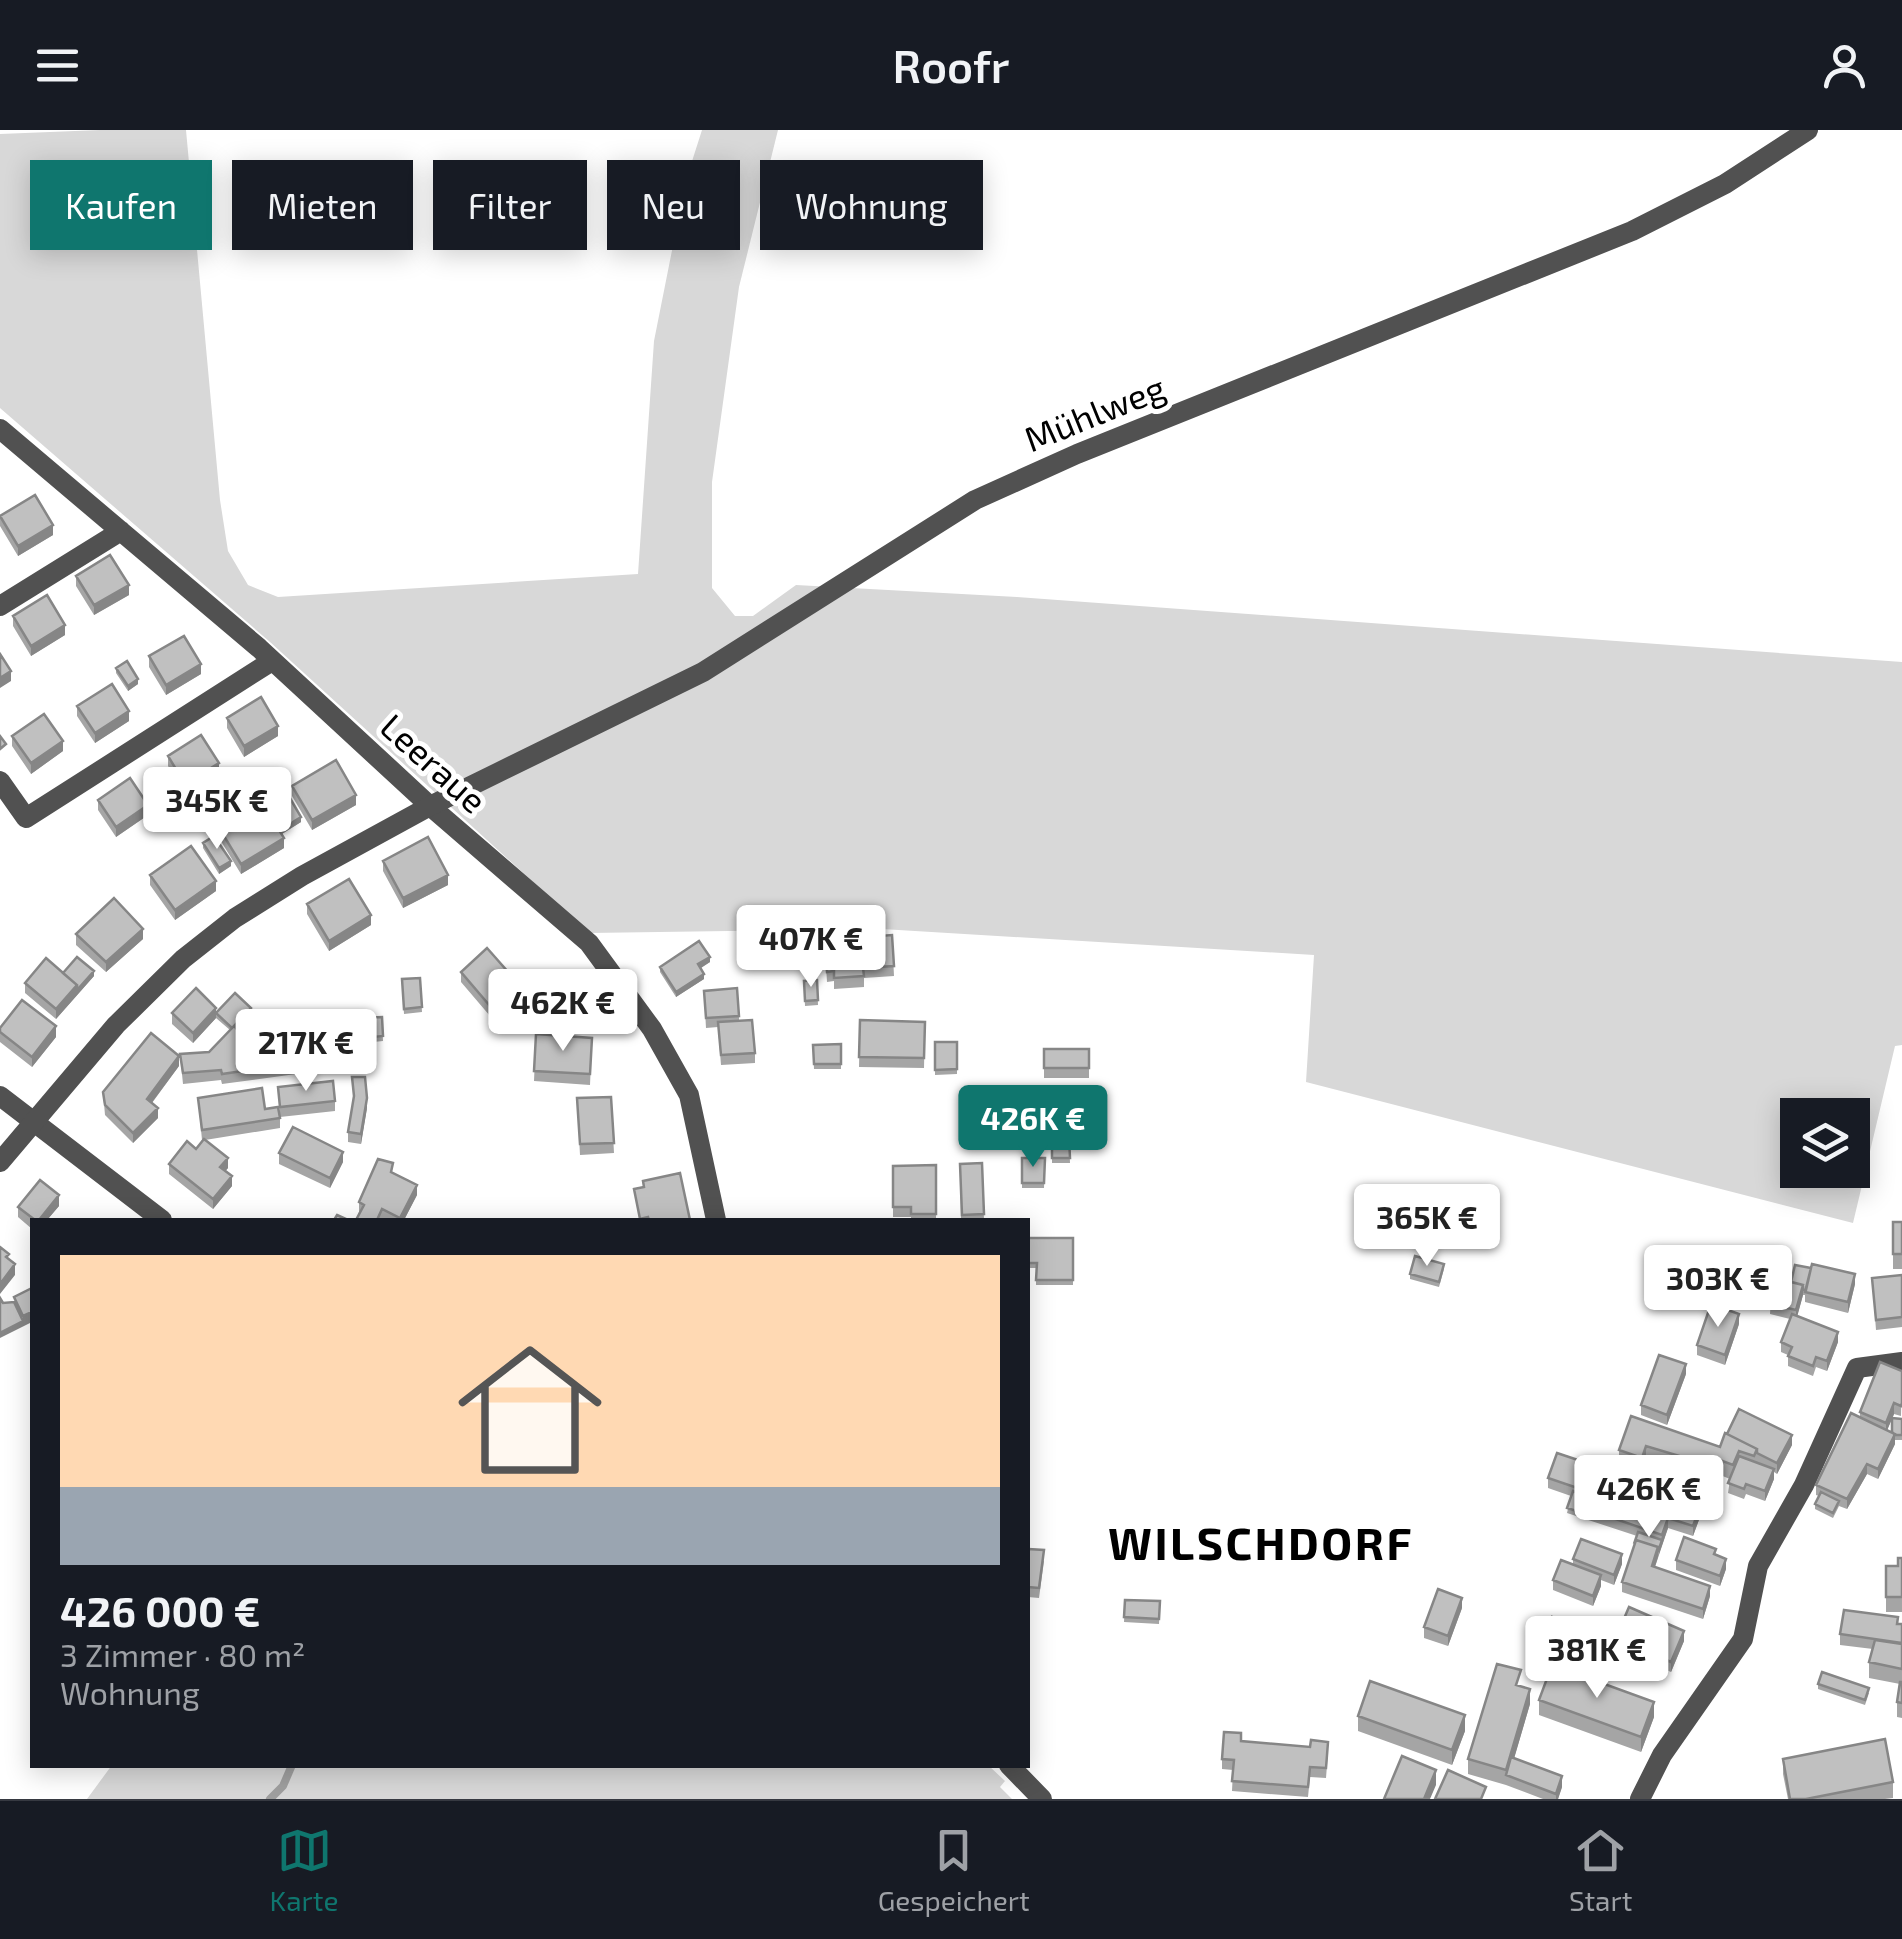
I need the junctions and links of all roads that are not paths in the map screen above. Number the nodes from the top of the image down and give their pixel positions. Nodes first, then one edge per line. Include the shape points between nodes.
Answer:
1 (1808, 130) edge
2 (0, 428) edge
3 (121, 531) junction
4 (0, 606) edge
5 (272, 661) junction
6 (0, 781) edge
7 (430, 806) junction
8 (0, 1096) edge
9 (34, 1122) junction
10 (0, 1162) edge
11 (159, 1218) edge
12 (716, 1218) edge
13 (1902, 1362) edge
14 (1013, 1768) edge
15 (1042, 1799) edge
16 (1640, 1799) edge

1 - 7 street, Mühlweg via 1725,184 1632,231 975,500 703,672
2 - 3 street, Leeraue
3 - 4 street
3 - 5 street, Leeraue
5 - 6 street via 26,818
5 - 7 street, Leeraue
7 - 9 street, Mühlweg via 302,876 183,959
7 - 12 street, Leeraue via 589,943 652,1029 690,1095
8 - 9 street
9 - 10 street, Mühlweg
9 - 11 street
13 - 16 street via 1857,1368 1804,1486 1758,1566 1744,1638
14 - 15 street

